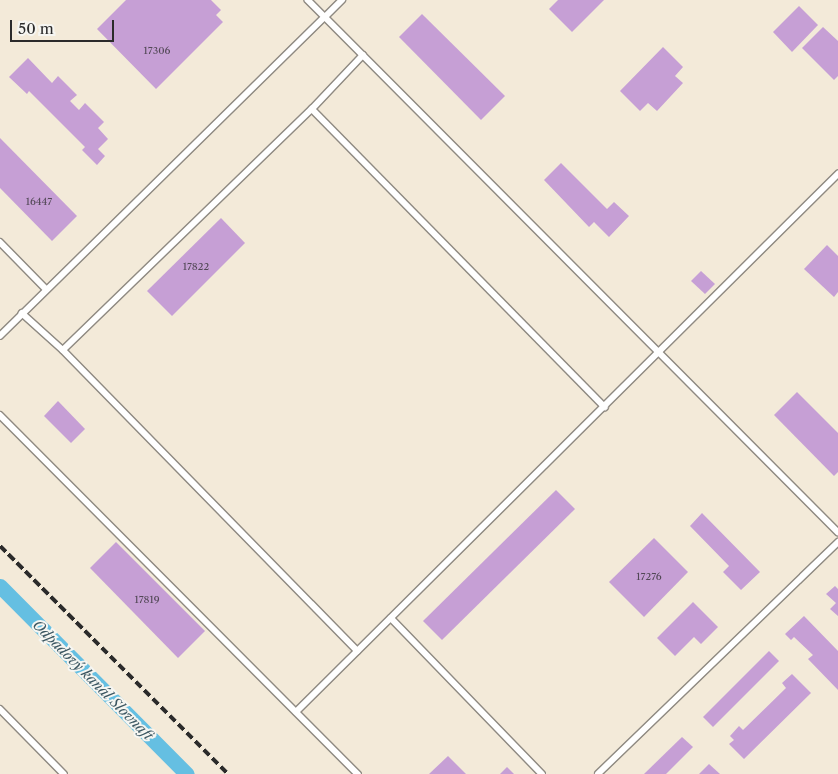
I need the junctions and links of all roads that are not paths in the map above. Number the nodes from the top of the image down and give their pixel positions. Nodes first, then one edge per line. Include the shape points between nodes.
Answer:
1 (308, 0) edge
2 (342, 0) edge
3 (325, 17) junction
4 (363, 55) junction
5 (312, 109) junction
6 (838, 174) edge
7 (0, 242) edge
8 (46, 289) junction
9 (22, 313) junction
10 (0, 336) edge
11 (63, 350) junction
12 (659, 353) junction
13 (605, 407) junction
14 (0, 415) edge
15 (838, 532) edge
16 (838, 542) edge
17 (391, 618) junction
18 (358, 651) junction
19 (296, 712) junction
20 (1, 713) edge
21 (64, 774) edge
22 (358, 774) edge
23 (542, 774) edge
24 (598, 774) edge

1 - 3 lane
2 - 3 lane
3 - 4 lane
3 - 8 lane
4 - 5 lane
4 - 12 lane
5 - 11 lane
5 - 13 lane
6 - 12 lane
7 - 8 lane
8 - 9 lane
9 - 10 lane
9 - 11 lane
11 - 18 lane
12 - 13 lane
12 - 15 lane
13 - 17 lane
14 - 19 lane
16 - 24 lane
17 - 18 lane
17 - 23 lane
18 - 19 lane
19 - 22 lane
20 - 21 lane

